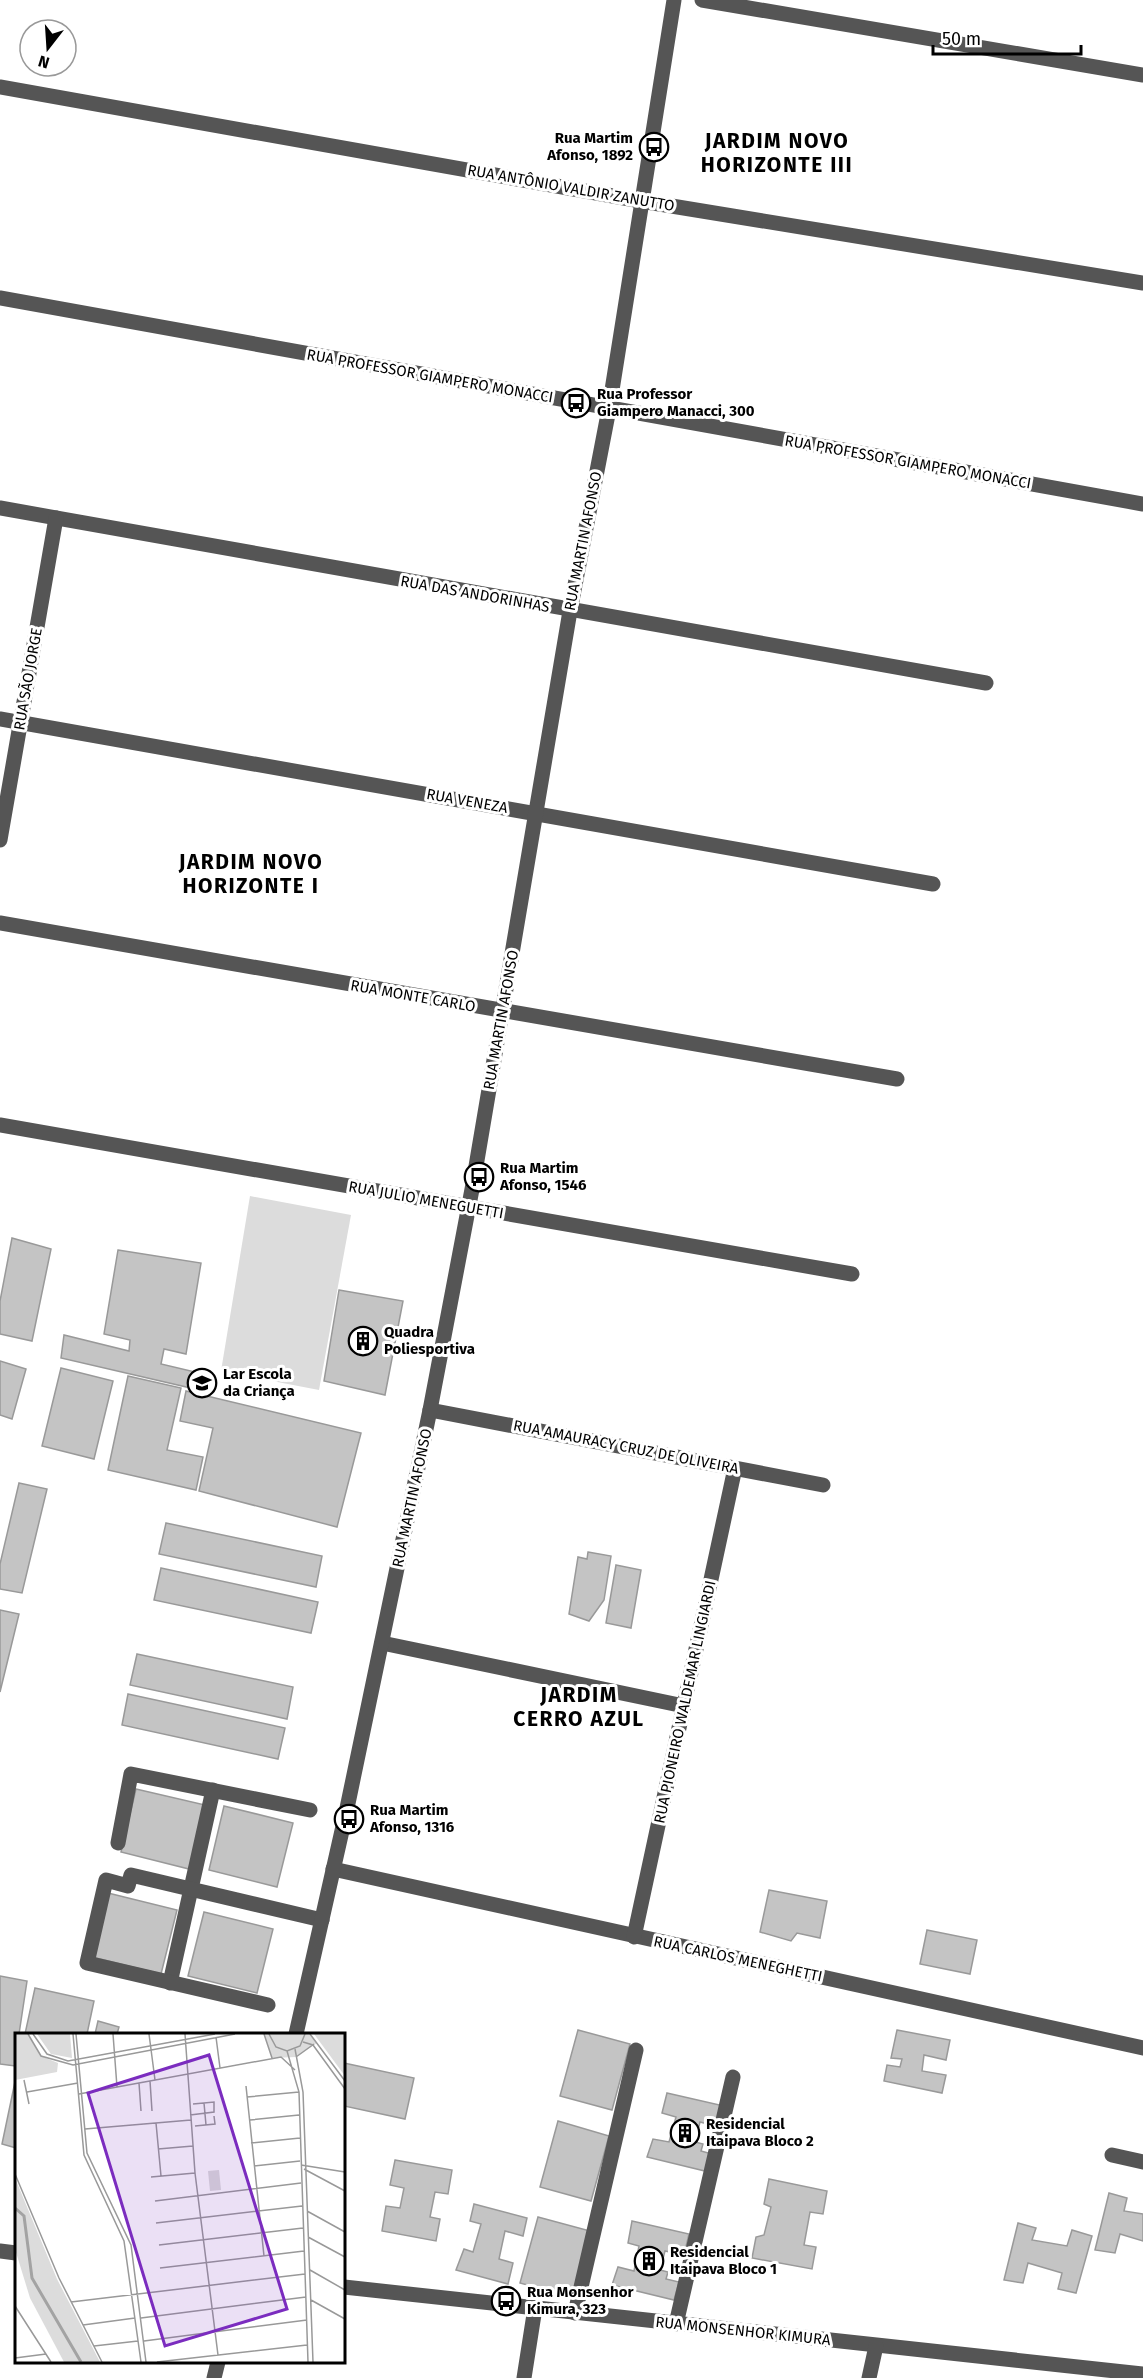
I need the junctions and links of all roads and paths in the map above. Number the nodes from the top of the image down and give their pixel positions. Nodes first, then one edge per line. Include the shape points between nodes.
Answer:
1 (674, 0) edge
2 (702, 0) edge
3 (1143, 75) edge
4 (0, 87) edge
5 (642, 201) junction
6 (1143, 283) edge
7 (0, 298) edge
8 (609, 409) junction
9 (1143, 504) edge
10 (0, 508) edge
11 (56, 518) junction
12 (570, 611) junction
13 (986, 683) dead end
14 (0, 719) edge
15 (20, 723) junction
16 (536, 813) junction
17 (0, 840) edge
18 (933, 884) dead end
19 (0, 923) edge
20 (503, 1012) junction
21 (897, 1079) dead end
22 (0, 1125) edge
23 (468, 1208) junction
24 (852, 1274) dead end
25 (430, 1410) junction
26 (735, 1468) junction
27 (823, 1485) dead end
28 (382, 1643) junction
29 (684, 1706) junction
30 (213, 1790) junction
31 (310, 1810) dead end
32 (118, 1843) dead end
33 (333, 1869) junction
34 (191, 1889) junction
35 (322, 1920) junction
36 (634, 1936) junction
37 (170, 1983) junction
38 (268, 2005) dead end
39 (296, 2033) edge
40 (1143, 2048) edge
41 (636, 2050) dead end
42 (733, 2077) dead end
43 (1112, 2156) dead end
44 (1143, 2162) edge
45 (0, 2251) edge
46 (15, 2253) edge
47 (345, 2287) edge
48 (535, 2308) junction
49 (575, 2313) junction
50 (676, 2324) junction
51 (876, 2346) junction
52 (218, 2363) edge
53 (1143, 2374) edge
54 (214, 2378) edge
55 (524, 2378) edge
56 (869, 2378) edge

1 - 5 street, RUA MARTIN AFONSO
2 - 3 street
4 - 5 street, RUA ANTÔNIO VALDIR ZANUTTO
5 - 6 street, RUA ANTÔNIO VALDIR ZANUTTO
5 - 8 street, RUA MARTIN AFONSO
7 - 8 street, RUA PROFESSOR GIAMPERO MONACCI
8 - 9 street, RUA PROFESSOR GIAMPERO MONACCI
8 - 12 street, RUA MARTIN AFONSO
10 - 11 street, RUA DAS ANDORINHAS
11 - 12 street, RUA DAS ANDORINHAS
11 - 15 street, RUA SÃO JORGE
12 - 13 street, RUA DAS ANDORINHAS
12 - 16 street, RUA MARTIN AFONSO
14 - 15 street, RUA VENEZA
15 - 16 street, RUA VENEZA
15 - 17 street, RUA SÃO JORGE
16 - 18 street, RUA VENEZA
16 - 20 street, RUA MARTIN AFONSO
19 - 20 street, RUA MONTE CARLO
20 - 21 street, RUA MONTE CARLO
20 - 23 street, RUA MARTIN AFONSO
22 - 23 street, RUA JULIO MENEGUETTI
23 - 24 street, RUA JULIO MENEGUETTI
23 - 25 street, RUA MARTIN AFONSO
25 - 26 street, RUA AMAURACY CRUZ DE OLIVEIRA
25 - 28 street, RUA MARTIN AFONSO
26 - 27 street, RUA AMAURACY CRUZ DE OLIVEIRA
26 - 29 street, RUA PIONEIRO WALDEMAR LINGIARDI
28 - 29 street
28 - 33 street, RUA MARTIN AFONSO
29 - 36 street, RUA PIONEIRO WALDEMAR LINGIARDI
30 - 31 street
30 - 32 street via 131,1774
30 - 34 street
33 - 35 street, RUA MARTIN AFONSO
33 - 36 street, RUA CARLOS MENEGHETTI
34 - 35 street
34 - 37 street
34 - 37 street via 131,1875 128,1886 106,1881 87,1963
35 - 39 street, RUA MARTIN AFONSO
36 - 40 street, RUA CARLOS MENEGHETTI
37 - 38 street
41 - 49 street
42 - 50 street
43 - 44 street
45 - 46 street
47 - 48 street, RUA MONSENHOR KIMURA
48 - 49 street, RUA MONSENHOR KIMURA
48 - 55 street
49 - 50 street, RUA MONSENHOR KIMURA
50 - 51 street, RUA MONSENHOR KIMURA
51 - 53 street, RUA MONSENHOR KIMURA
51 - 56 street
52 - 54 street

